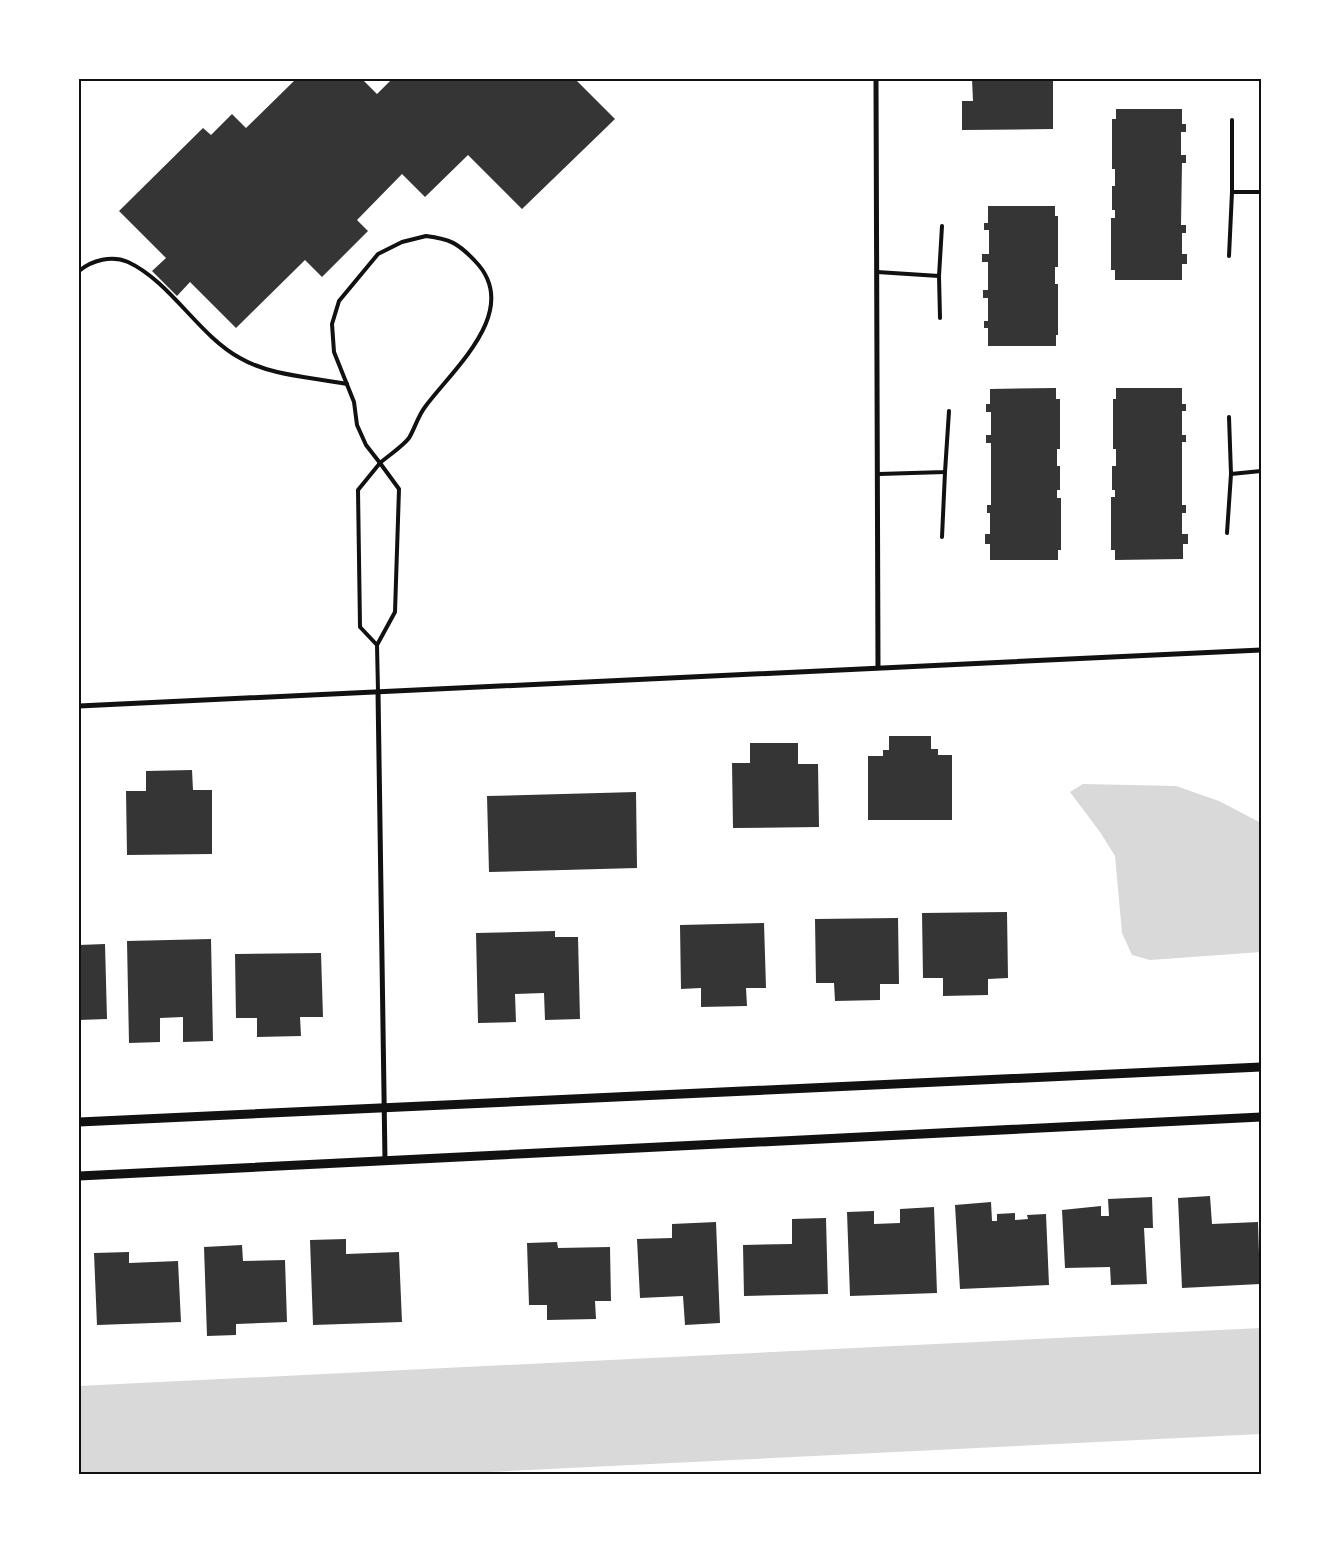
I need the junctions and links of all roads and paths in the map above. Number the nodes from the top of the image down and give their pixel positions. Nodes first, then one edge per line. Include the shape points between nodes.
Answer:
1 (876, 79) edge
2 (1232, 120) dead end
3 (1232, 192) junction
4 (1261, 192) edge
5 (942, 226) dead end
6 (1229, 256) dead end
7 (79, 271) edge
8 (877, 272) junction
9 (939, 276) junction
10 (940, 318) dead end
11 (347, 384) junction
12 (949, 411) dead end
13 (1229, 417) dead end
14 (380, 463) junction
15 (1261, 471) edge
16 (945, 472) junction
17 (879, 474) junction
18 (1231, 474) junction
19 (1227, 534) dead end
20 (942, 537) dead end
21 (377, 645) junction
22 (1261, 650) edge
23 (878, 667) junction
24 (378, 691) junction
25 (79, 706) edge
26 (1261, 1067) edge
27 (384, 1107) junction
28 (1261, 1117) edge
29 (79, 1122) edge
30 (385, 1161) junction
31 (79, 1176) edge

1 - 8 street
2 - 3 lane
3 - 4 lane
3 - 6 lane
5 - 9 lane
7 - 11 lane via 89,262 98,260 127,261 150,276 198,324 238,357 257,367
8 - 9 lane
8 - 17 street
9 - 10 lane
11 - 14 lane via 360,432
11 - 14 lane via 334,352 332,324 338,302 358,277 378,254 402,242 426,236 448,239 463,248 481,268 489,289 487,323 477,342 423,409 408,438
12 - 16 lane
13 - 18 lane
14 - 21 lane via 399,489 394,612
14 - 21 lane via 358,490 360,627
15 - 18 lane
16 - 17 lane
16 - 20 lane
17 - 23 street
18 - 19 lane
21 - 24 lane
22 - 23 street
23 - 24 street
24 - 25 street
24 - 27 street
26 - 27 street
27 - 29 street
27 - 30 street
28 - 30 street
30 - 31 street

